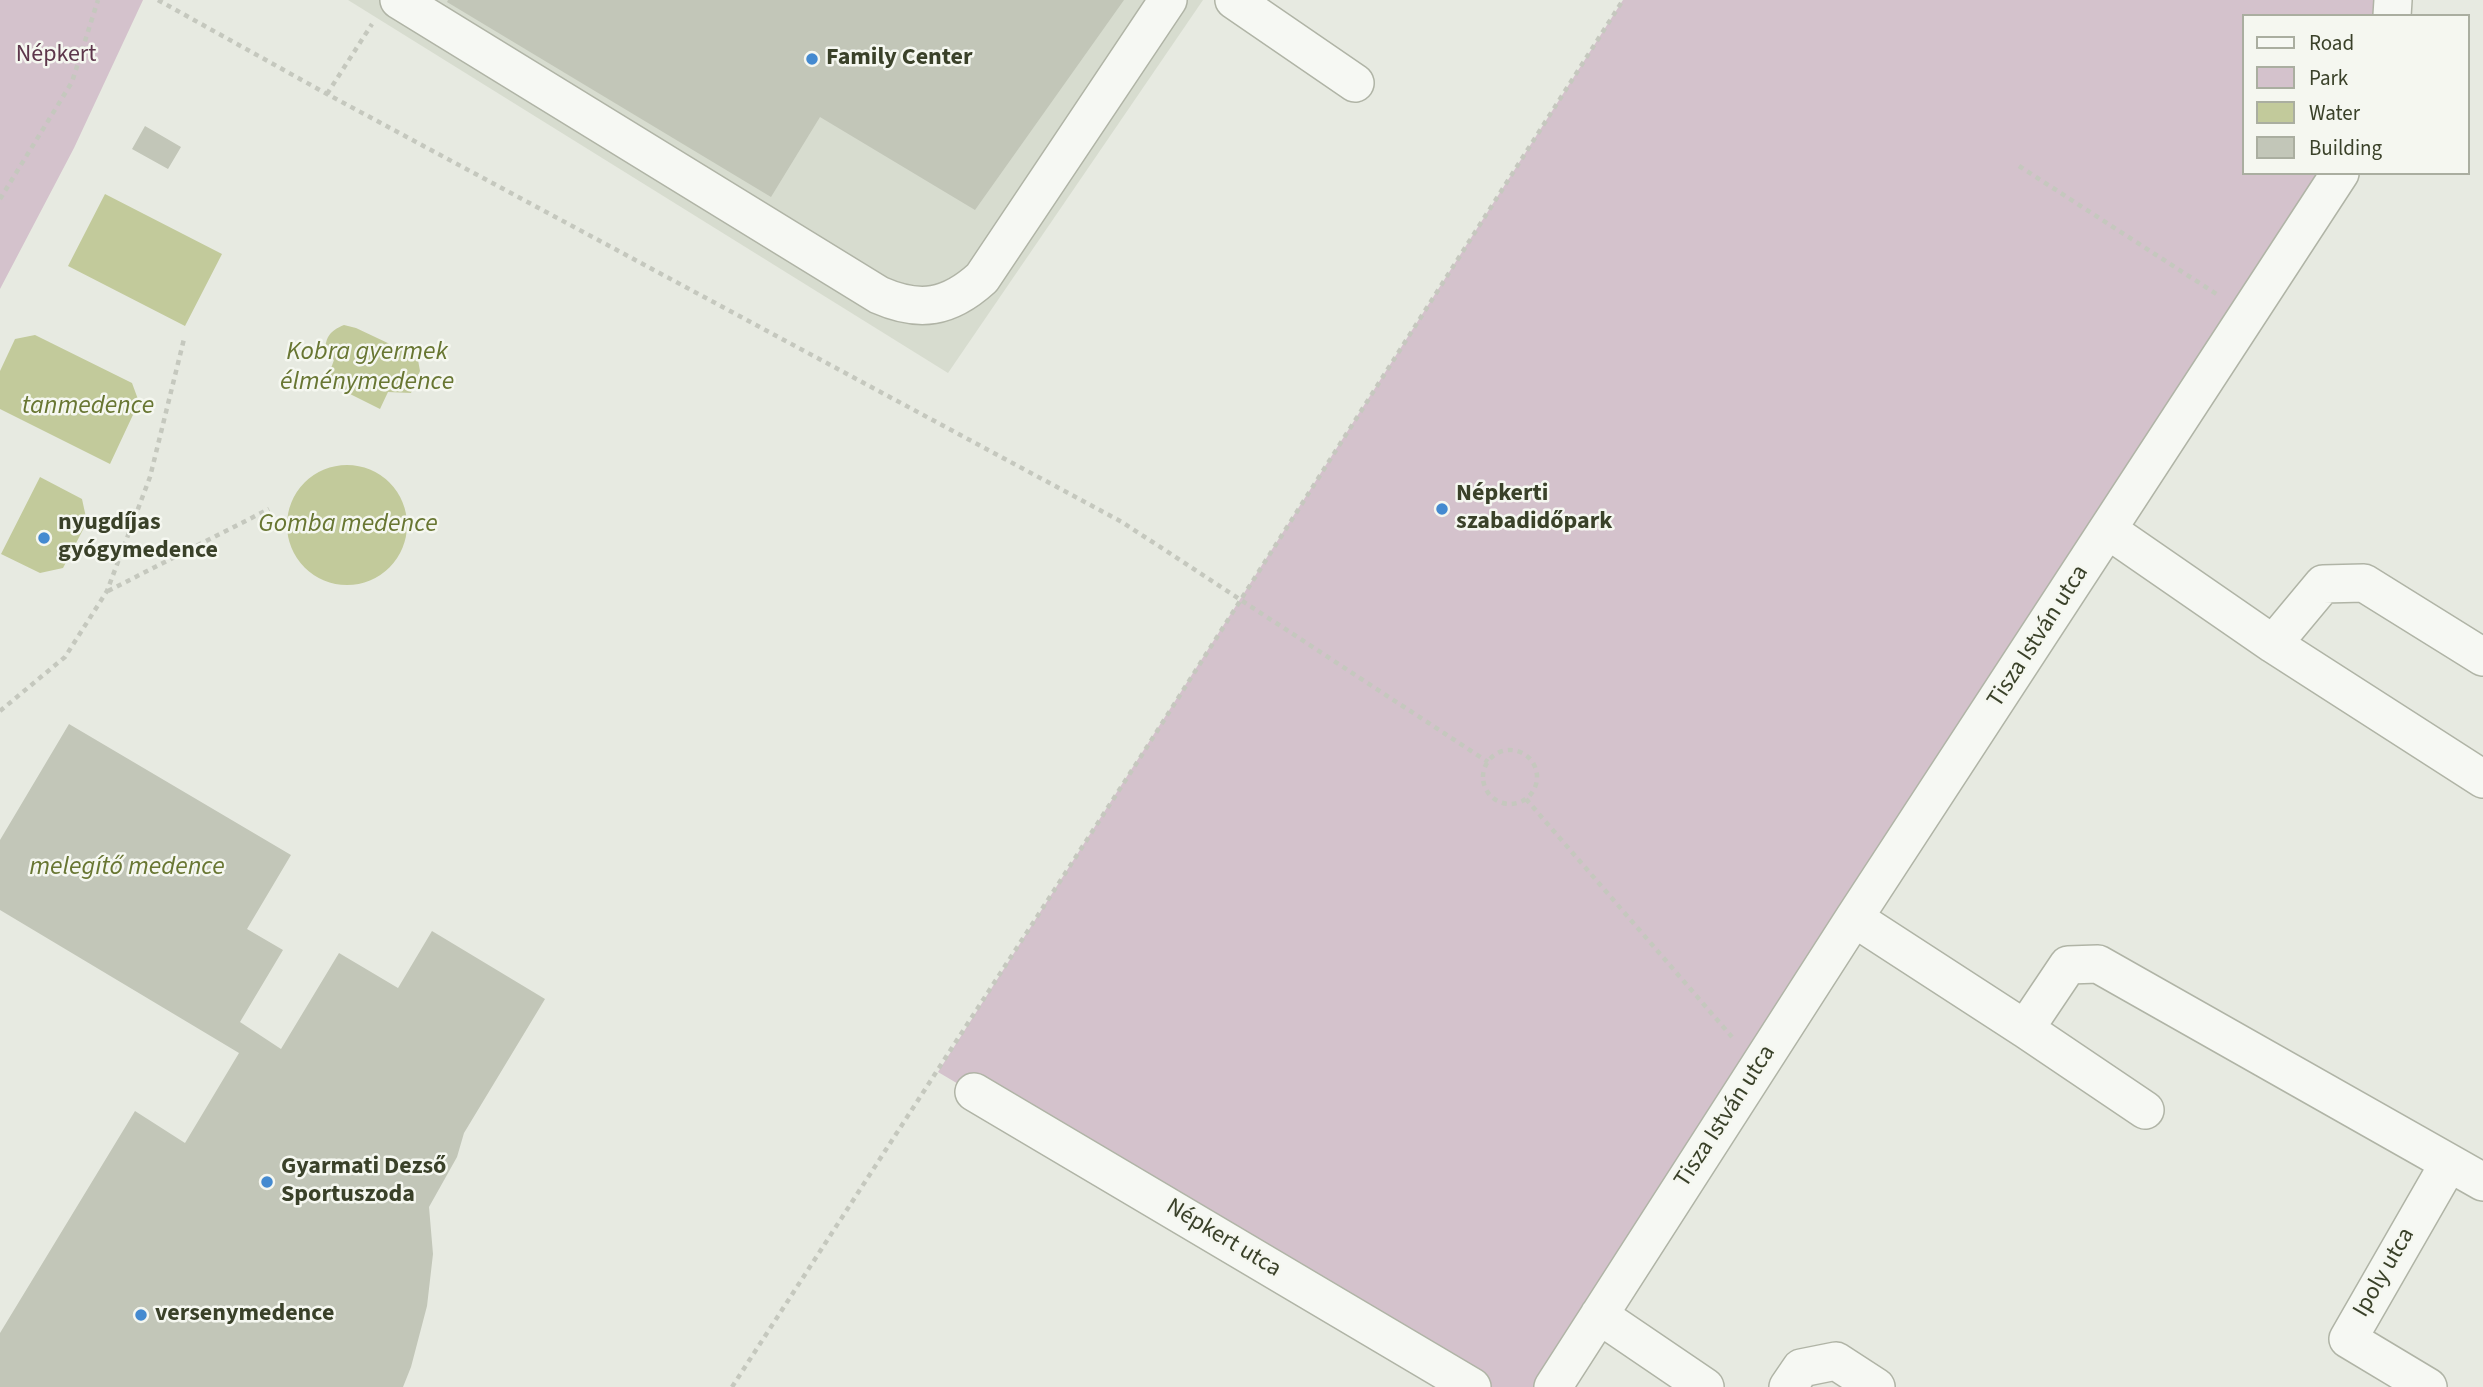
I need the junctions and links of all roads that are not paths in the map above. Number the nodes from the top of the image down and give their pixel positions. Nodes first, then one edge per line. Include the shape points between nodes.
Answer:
1 (1168, 0) edge
2 (1234, 0) edge
3 (386, 10) edge
4 (1354, 83) dead end
5 (2339, 175) edge
6 (2108, 530) junction
7 (2273, 644) junction
8 (2483, 657) edge
9 (2483, 779) edge
10 (1854, 918) junction
11 (2025, 1029) junction
12 (974, 1092) dead end
13 (2145, 1110) dead end
14 (2449, 1163) junction
15 (2483, 1182) edge
16 (1600, 1315) junction
17 (1472, 1387) edge
18 (1553, 1387) edge
19 (1705, 1387) edge
20 (1788, 1387) edge
21 (1876, 1387) edge
22 (2428, 1387) edge

1 - 3 street via 982,278 944,303 922,305 900,304 879,295
2 - 4 street
5 - 6 street, Tisza István utca
6 - 7 street
6 - 10 street, Tisza István utca
7 - 8 street via 2323,584 2364,583
7 - 9 street
10 - 11 street
10 - 16 street, Tisza István utca
11 - 13 street
11 - 14 street via 2068,965 2098,964
12 - 17 street, Népkert utca
14 - 15 street
14 - 22 street, Ipoly utca via 2347,1339
16 - 18 street, Tisza István utca
16 - 19 street
20 - 21 street via 1801,1368 1836,1361

